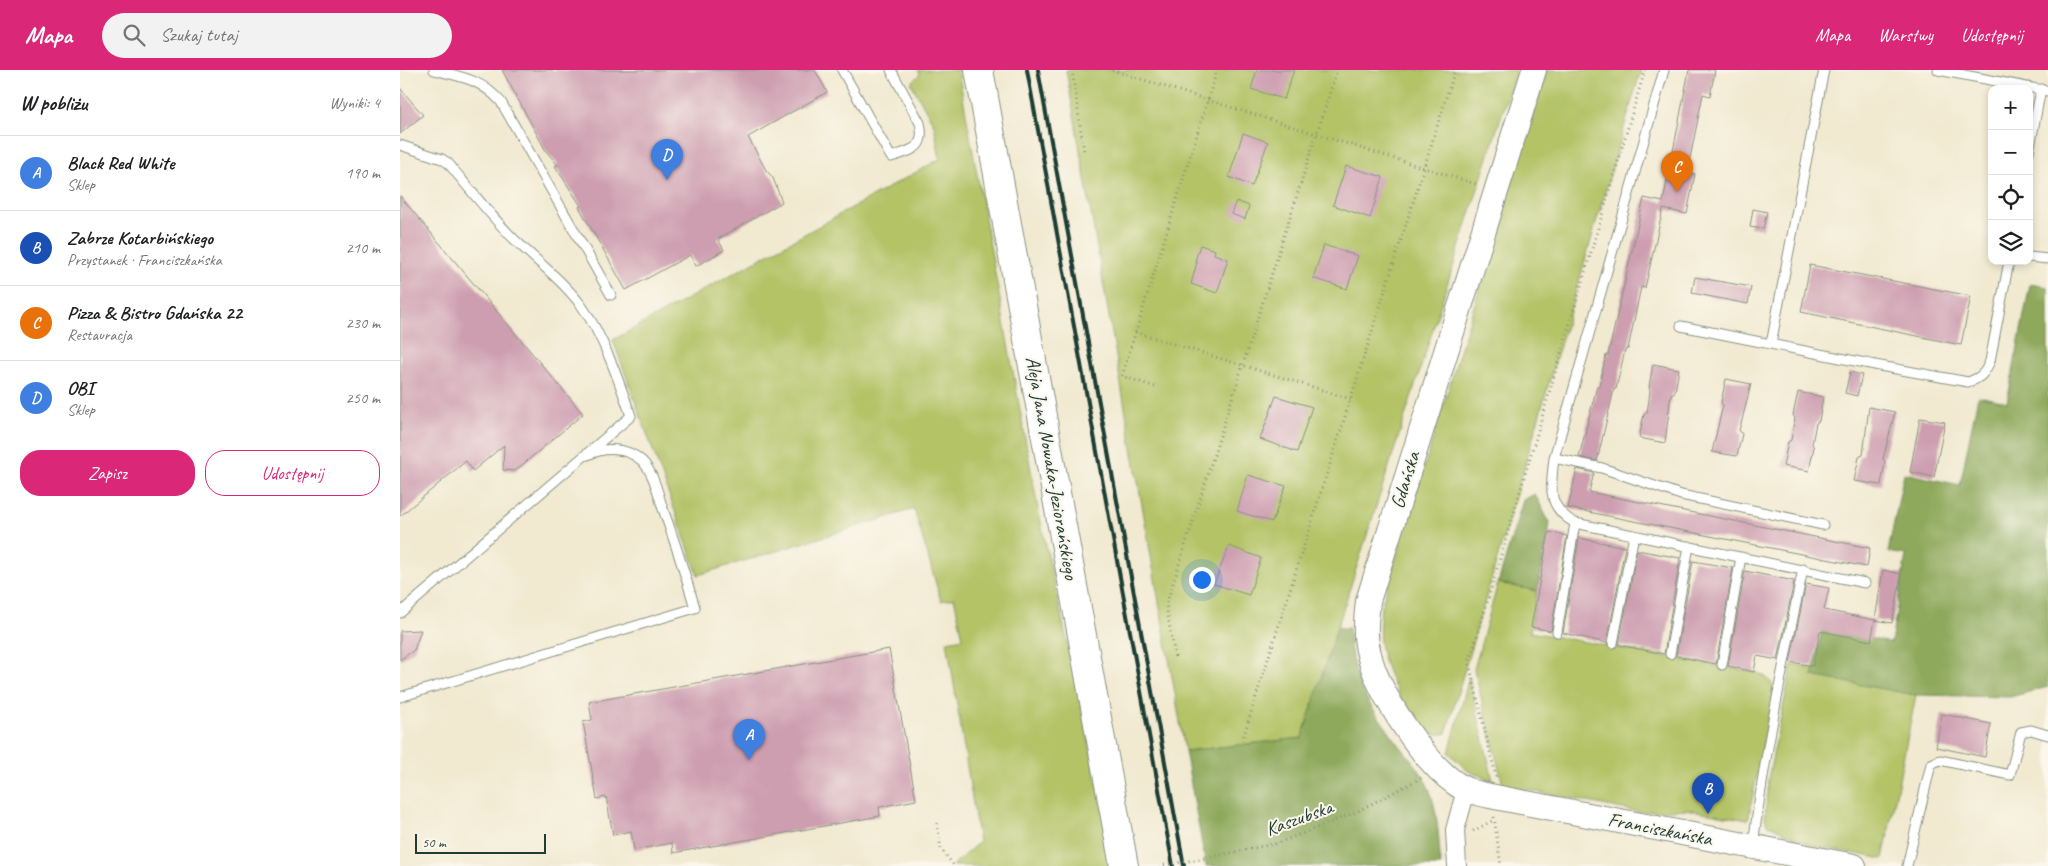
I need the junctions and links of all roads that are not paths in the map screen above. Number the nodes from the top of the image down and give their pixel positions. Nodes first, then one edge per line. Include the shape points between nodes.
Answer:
1 (434, 70) edge
2 (842, 70) edge
3 (891, 70) edge
4 (979, 70) edge
5 (997, 70) edge
6 (1534, 70) edge
7 (1664, 70) edge
8 (1824, 70) edge
9 (1938, 70) edge
10 (2044, 90) edge
11 (2033, 135) edge
12 (400, 145) edge
13 (2033, 257) edge
14 (2048, 259) edge
15 (2007, 265) edge
16 (611, 295) dead end
17 (1681, 326) dead end
18 (1771, 344) junction
19 (1554, 458) junction
20 (581, 459) junction
21 (1575, 523) junction
22 (1823, 525) dead end
23 (1634, 535) junction
24 (1689, 546) junction
25 (1741, 557) junction
26 (1803, 569) junction
27 (1866, 583) dead end
28 (400, 612) edge
29 (1557, 632) dead end
30 (1613, 643) dead end
31 (1670, 654) dead end
32 (1722, 665) dead end
33 (400, 697) edge
34 (2048, 735) edge
35 (1466, 790) junction
36 (1753, 848) junction
37 (1124, 866) edge
38 (1142, 866) edge
39 (1457, 866) edge
40 (1854, 866) edge
41 (1907, 866) edge

1 - 16 lane via 473,80 501,102
2 - 3 lane via 892,157 919,145 922,132
4 - 37 main road, Aleja Jana Nowaka-Jeziorańskiego
5 - 38 main road, Aleja Jana Nowaka-Jeziorańskiego
6 - 35 street, Gdańska via 1375,578 1366,620 1368,654 1392,708 1448,778
7 - 19 lane
8 - 18 lane
9 - 10 lane
10 - 11 lane
12 - 20 lane via 448,163 514,240 554,275 582,306 608,358 631,416
13 - 14 lane
15 - 18 lane via 1990,361 1979,379 1955,381
17 - 18 lane
19 - 21 lane via 1553,501 1562,516
19 - 22 lane via 1602,468 1681,495
20 - 28 lane
20 - 33 lane via 612,449 626,452 641,461 651,474 695,608
21 - 23 lane
21 - 29 lane
23 - 24 lane
23 - 30 lane
24 - 25 lane
24 - 31 lane
25 - 26 lane
25 - 32 lane
26 - 27 lane
26 - 36 lane via 1780,678
34 - 41 lane via 2031,730 2021,732 2010,775 1940,760 1931,764
35 - 36 street, Franciszkańska
35 - 39 street via 1455,830
36 - 40 street, Franciszkańska

